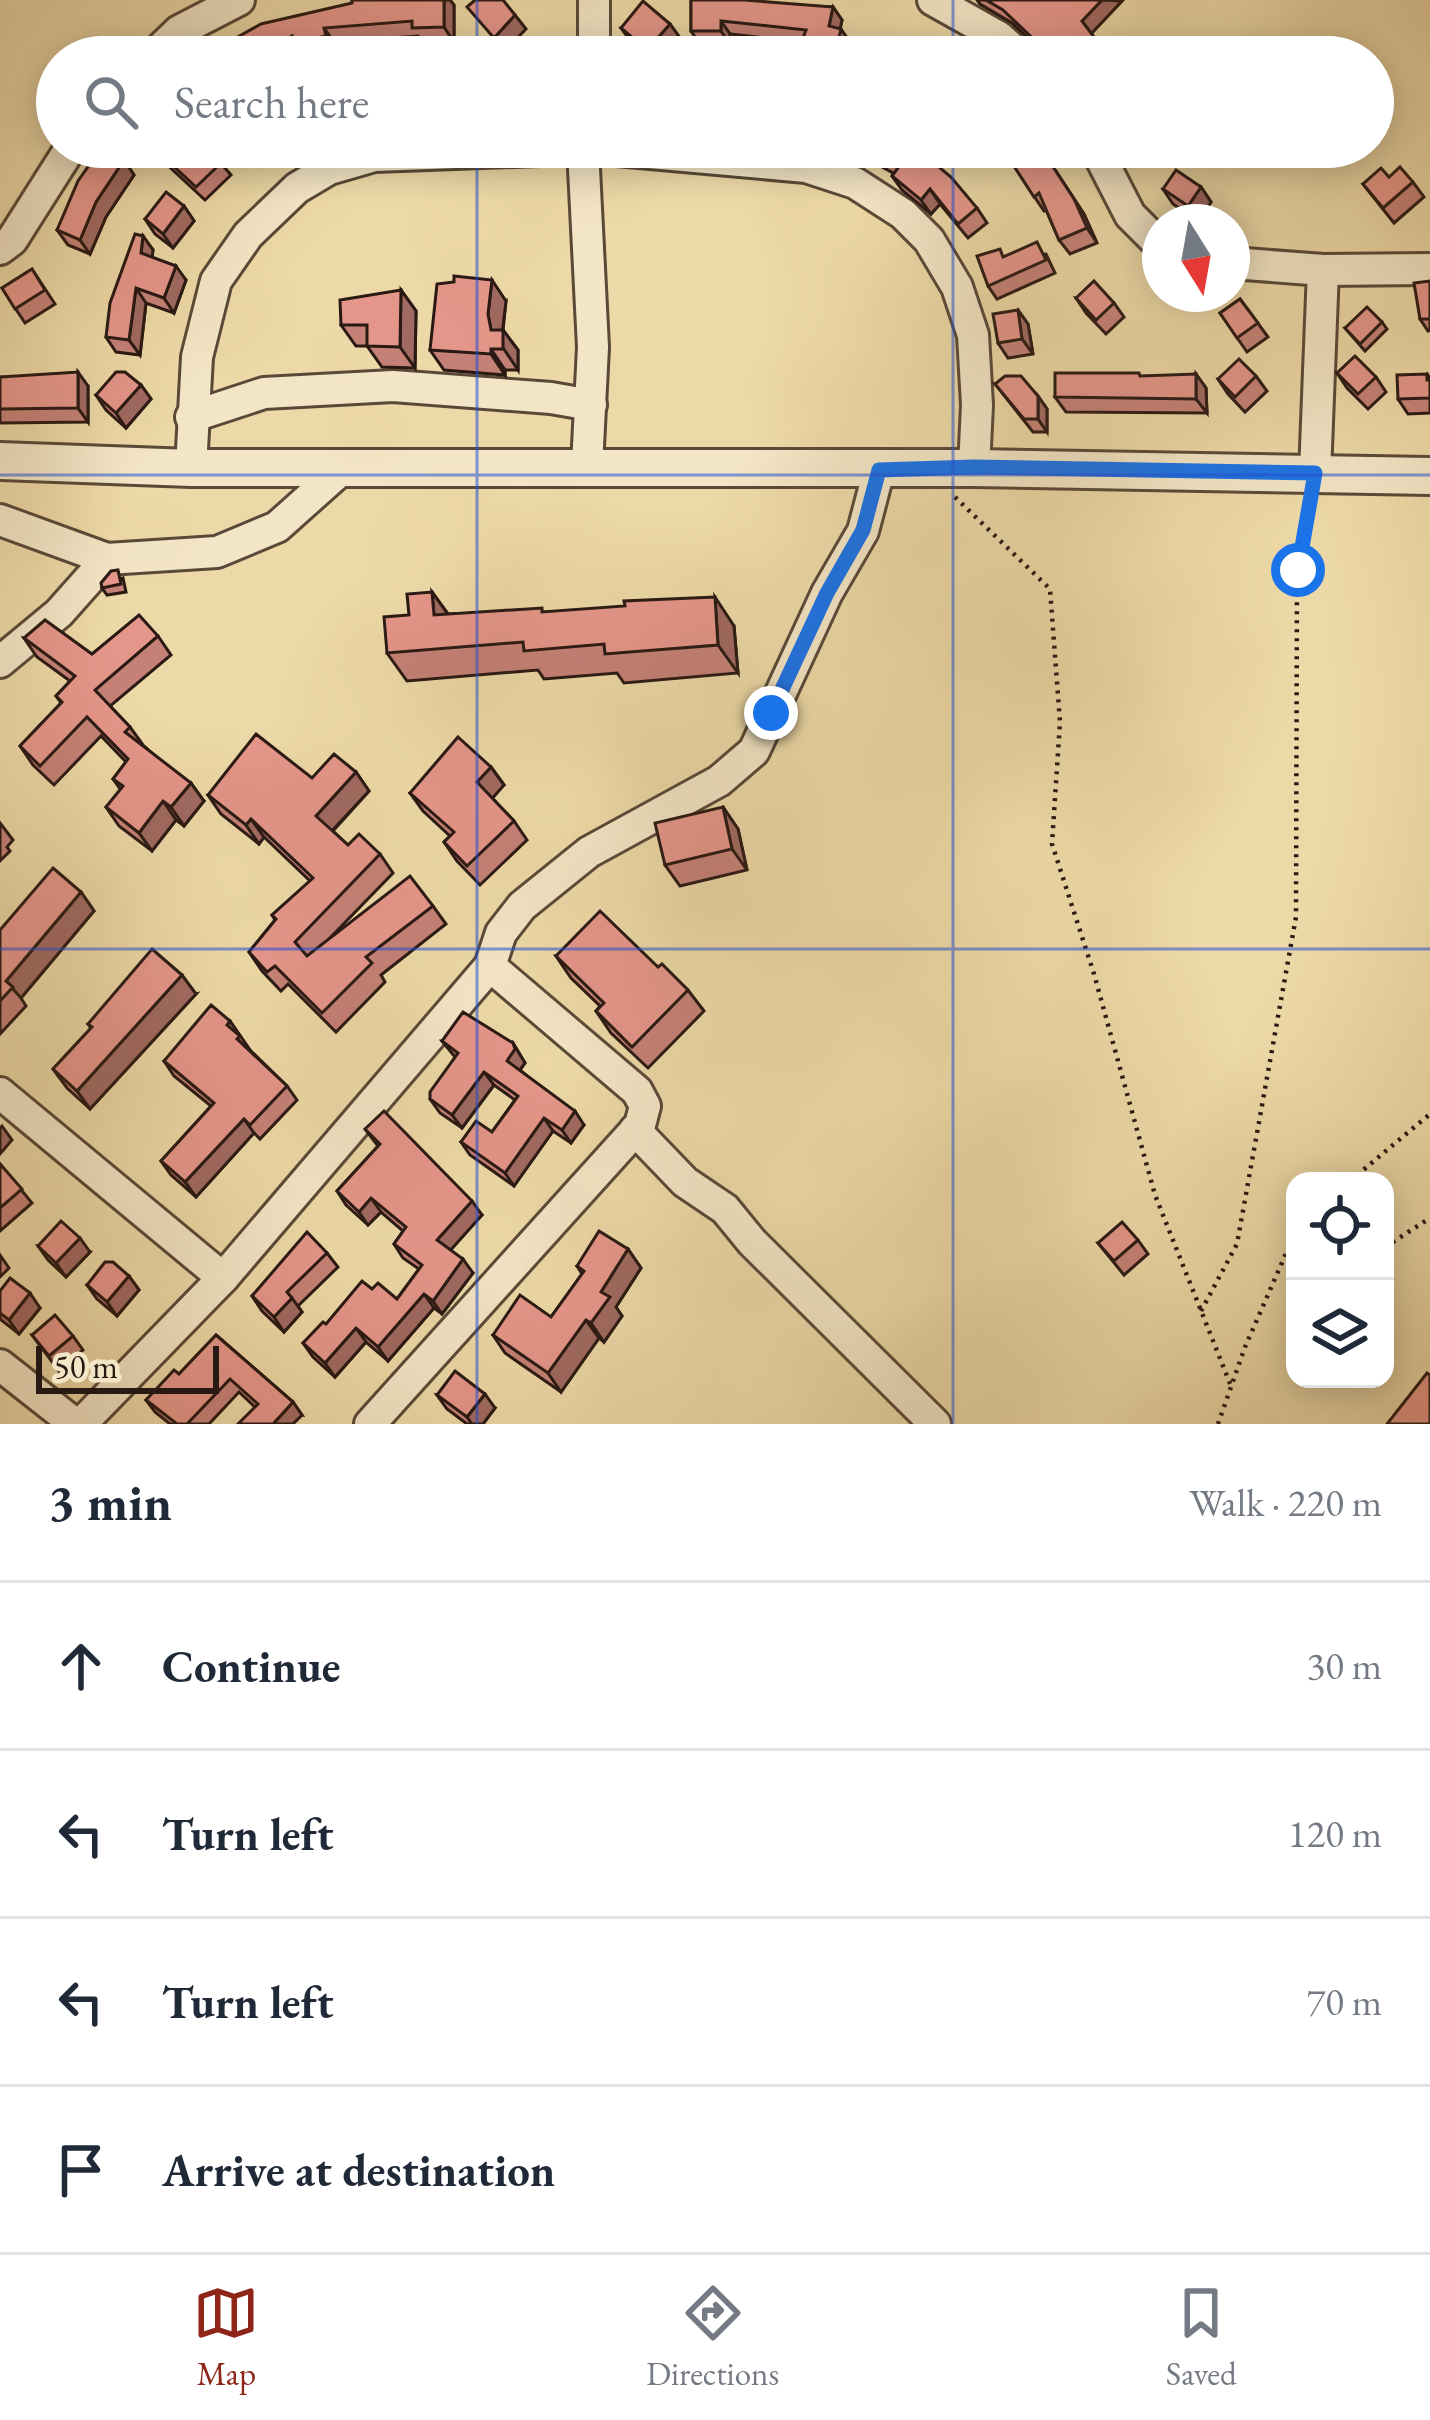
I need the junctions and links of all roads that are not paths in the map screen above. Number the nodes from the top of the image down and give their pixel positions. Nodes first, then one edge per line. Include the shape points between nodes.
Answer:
1 (239, 0) edge
2 (594, 0) edge
3 (933, 0) edge
4 (174, 36) edge
5 (594, 36) edge
6 (997, 36) edge
7 (58, 168) edge
8 (335, 168) edge
9 (590, 168) edge
10 (812, 168) edge
11 (1106, 168) edge
12 (1142, 227) edge
13 (0, 249) edge
14 (1250, 264) edge
15 (1430, 268) edge
16 (1323, 270) junction
17 (591, 405) junction
18 (191, 417) junction
19 (0, 461) edge
20 (587, 466) junction
21 (974, 467) junction
22 (190, 468) junction
23 (342, 469) junction
24 (879, 470) junction
25 (1315, 473) junction
26 (1430, 476) edge
27 (0, 520) edge
28 (106, 559) junction
29 (0, 662) edge
30 (490, 966) junction
31 (0, 1093) edge
32 (635, 1130) junction
33 (223, 1278) junction
34 (0, 1365) edge
35 (78, 1424) edge
36 (370, 1424) edge
37 (935, 1424) edge

1 - 4 street
2 - 5 street
3 - 6 street
7 - 13 street
8 - 18 street via 297,188 248,235 216,281
9 - 17 street
10 - 21 street via 855,182 902,214 957,287 973,335
11 - 12 street
14 - 16 street
15 - 16 street
16 - 25 street
17 - 18 street via 393,386 264,393
17 - 20 street
18 - 22 street
19 - 22 street
20 - 23 street
20 - 24 street
21 - 24 street
21 - 25 street
22 - 23 street
23 - 28 street via 277,527 217,551
24 - 30 street via 863,530 754,751 719,782 589,852 522,906
25 - 26 street
27 - 28 street
28 - 29 street
30 - 32 street via 638,1091 645,1106
30 - 33 street
31 - 33 street
32 - 36 street
32 - 37 street via 685,1182 725,1209
33 - 35 street
34 - 35 street

